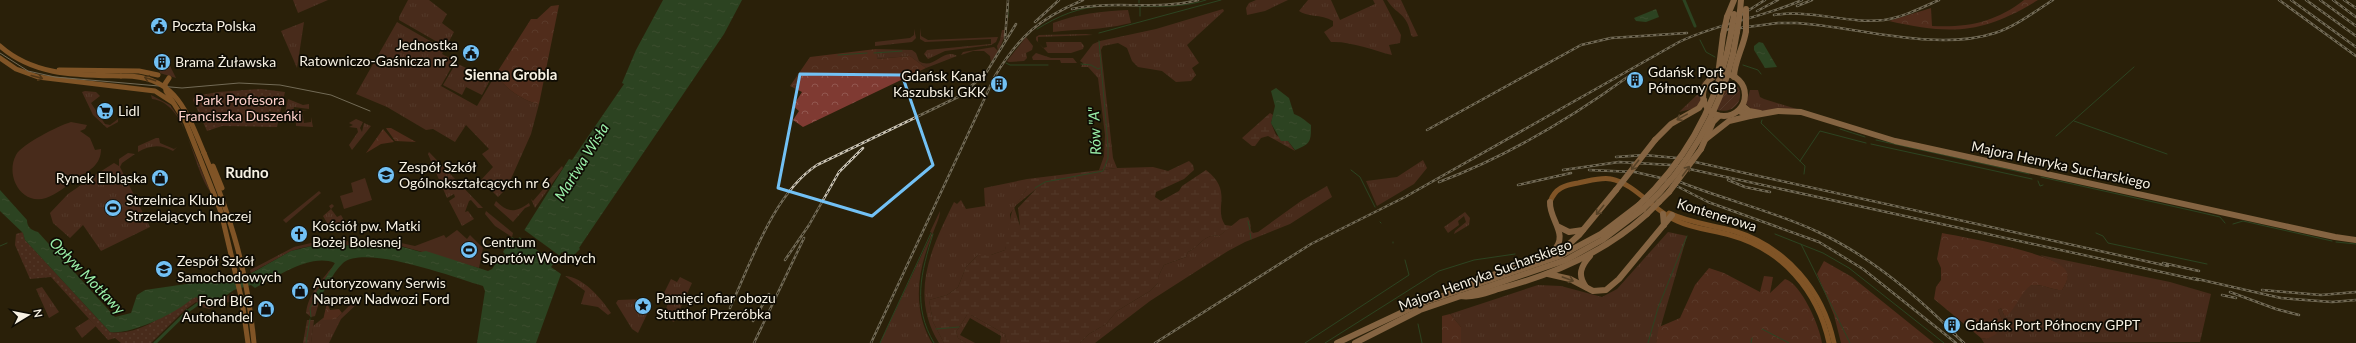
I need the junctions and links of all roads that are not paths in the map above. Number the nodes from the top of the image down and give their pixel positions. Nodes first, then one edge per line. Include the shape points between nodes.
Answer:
1 (1735, 0) edge
2 (1741, 0) edge
3 (1745, 0) edge
4 (1737, 13) junction
5 (0, 46) edge
6 (0, 58) edge
7 (51, 71) junction
8 (158, 75) dead end
9 (1717, 76) junction
10 (1734, 77) junction
11 (169, 78) dead end
12 (1704, 100) junction
13 (174, 104) junction
14 (1741, 109) junction
15 (1763, 113) junction
16 (1719, 116) junction
17 (1750, 116) junction
18 (1706, 139) junction
19 (213, 166) dead end
20 (1550, 202) joint
21 (1643, 209) junction
22 (1657, 209) junction
23 (227, 210) junction
24 (1663, 214) junction
25 (1671, 216) junction
26 (1664, 225) junction
27 (1559, 227) junction
28 (1583, 230) junction
29 (2356, 240) edge
30 (1552, 253) junction
31 (1592, 254) junction
32 (1548, 274) junction
33 (1587, 288) junction
34 (1459, 293) junction
35 (248, 343) edge
36 (254, 343) edge
37 (1337, 343) edge
38 (1355, 343) edge
39 (1829, 343) edge
40 (1834, 343) edge

1 - 4 highway, Majora Henryka Sucharskiego
2 - 4 highway, Majora Henryka Sucharskiego
3 - 4 highway
4 - 9 highway, bridge via 1723,35
4 - 10 highway, bridge via 1746,31
4 - 21 highway, Majora Henryka Sucharskiego, bridge via 1730,53 1716,92 1694,137
5 - 7 main road via 21,61
6 -> 13 main road via 24,73 48,80 155,91
7 - 8 main road via 134,70
23 -> 7 main road, bridge via 184,108 168,89 159,82 146,78 77,75
9 - 10 highway via 1725,74
9 - 12 highway via 1707,84
10 - 14 highway via 1744,89 1745,99
11 - 13 main road via 165,84 166,91
12 - 16 highway via 1710,110
12 -> 28 highway, bridge via 1699,108 1671,124 1655,140
13 - 35 main road via 186,123 219,204 240,290
14 - 15 highway, Majora Henryka Sucharskiego
14 - 16 highway via 1727,116
14 - 17 highway
15 - 17 highway, Majora Henryka Sucharskiego
15 - 29 highway, Majora Henryka Sucharskiego via 1787,110 1801,112 1895,141
16 - 18 highway via 1713,122
17 - 18 highway, Majora Henryka Sucharskiego via 1729,121
21 -> 18 highway, bridge via 1674,185
19 - 23 main road via 225,195
20 - 22 main road, Kontenerowa via 1555,192 1564,185 1607,179 1623,183
20 - 27 highway via 1551,213
21 - 31 highway via 1617,238
21 - 34 highway, Majora Henryka Sucharskiego via 1567,253
22 - 24 main road, Kontenerowa
22 - 25 main road, Kontenerowa
23 - 36 main road via 245,274
24 - 25 main road, Kontenerowa
24 - 26 highway
25 - 26 highway
25 - 39 main road, Kontenerowa via 1684,224 1744,239 1782,261 1799,278 1812,298 1823,321
25 - 40 main road, Kontenerowa via 1745,235 1781,256 1804,278 1816,294
26 - 33 highway via 1611,287 1600,292
27 - 28 highway via 1569,232
27 - 30 highway via 1559,242
28 - 30 highway via 1568,245
30 - 34 highway via 1465,284
31 - 32 highway
31 - 33 highway via 1584,262 1580,272
32 -> 33 highway via 1564,277
32 - 34 highway via 1468,298
34 - 37 highway, Majora Henryka Sucharskiego via 1403,311
34 - 38 highway, Majora Henryka Sucharskiego via 1402,318

